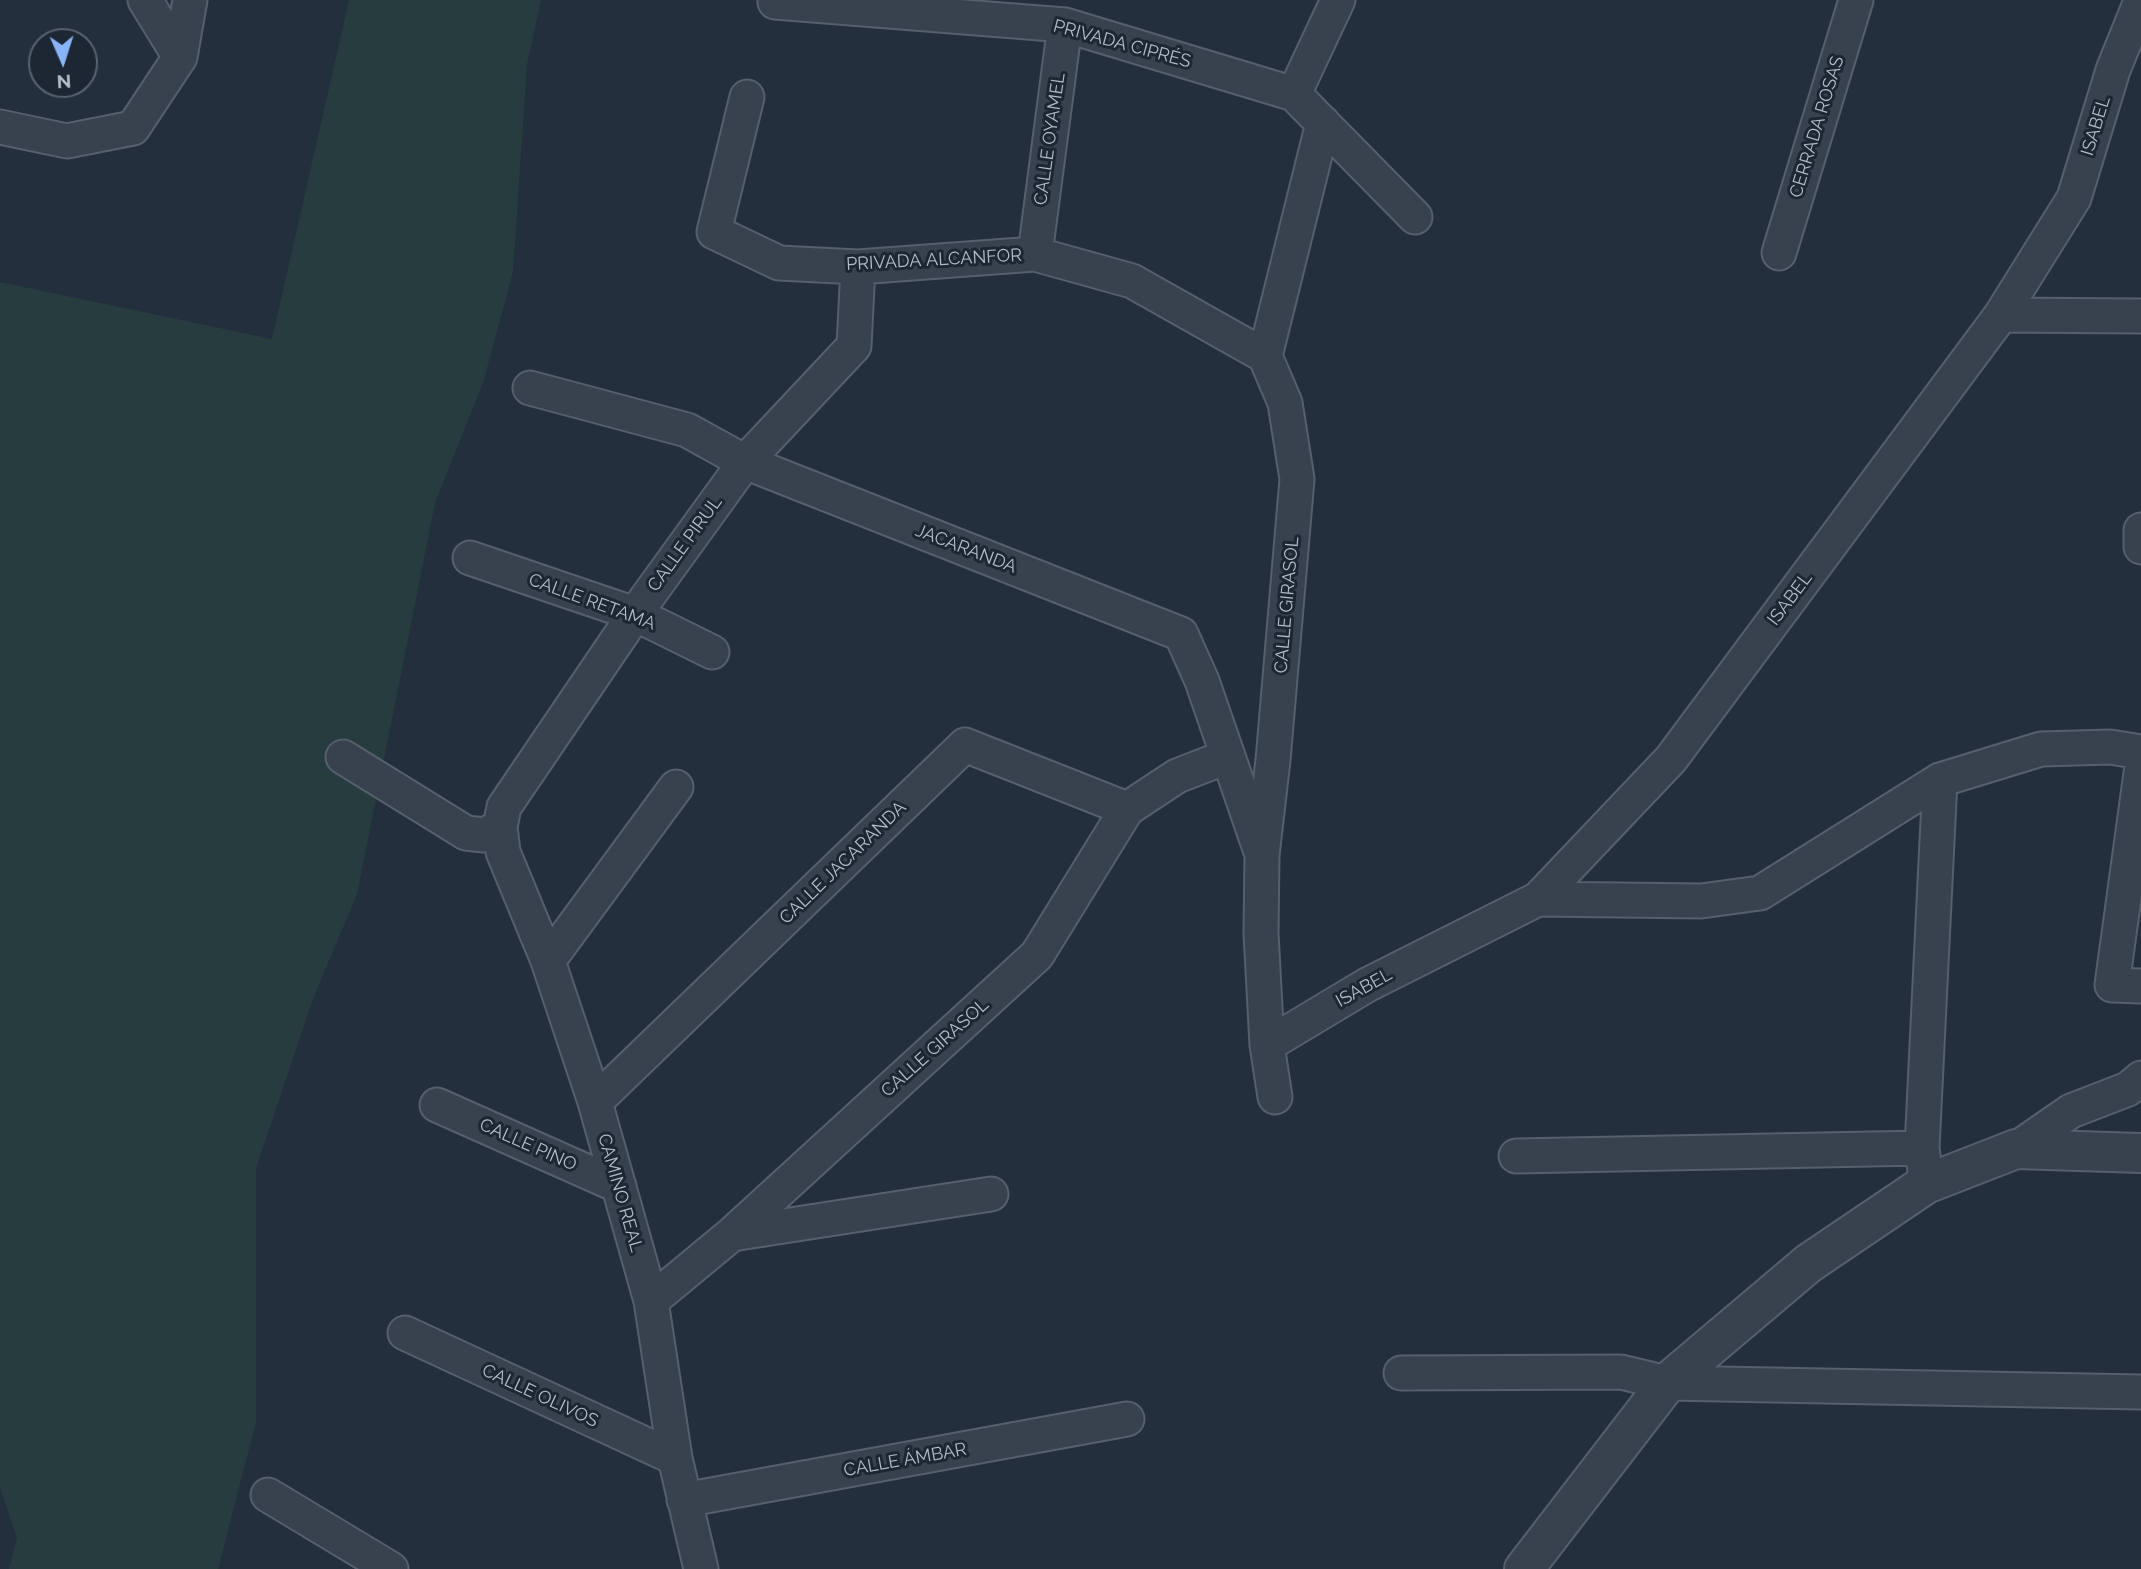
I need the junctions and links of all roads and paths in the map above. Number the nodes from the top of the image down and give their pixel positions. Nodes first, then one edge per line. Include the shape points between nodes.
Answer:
1 (145, 0) edge
2 (190, 0) edge
3 (1338, 0) edge
4 (1856, 0) edge
5 (2141, 1) edge
6 (775, 2) edge
7 (1065, 25) junction
8 (180, 57) junction
9 (2127, 70) edge
10 (1294, 94) junction
11 (747, 97) dead end
12 (1322, 123) junction
13 (0, 127) edge
14 (1415, 217) dead end
15 (1779, 253) dead end
16 (1035, 254) junction
17 (858, 267) junction
18 (2001, 315) junction
19 (2141, 316) edge
20 (1265, 356) junction
21 (530, 388) dead end
22 (745, 463) junction
23 (2141, 530) edge
24 (2141, 547) edge
25 (470, 558) dead end
26 (635, 614) junction
27 (712, 652) dead end
28 (2141, 752) edge
29 (343, 757) dead end
30 (1226, 757) junction
31 (2141, 773) edge
32 (1940, 780) junction
33 (676, 787) dead end
34 (1127, 809) junction
35 (500, 827) junction
36 (1262, 855) junction
37 (1538, 899) junction
38 (548, 961) junction
39 (2141, 986) edge
40 (1267, 1045) junction
41 (2141, 1078) edge
42 (1275, 1097) dead end
43 (595, 1102) junction
44 (438, 1105) dead end
45 (2016, 1149) junction
46 (2141, 1153) edge
47 (1516, 1156) dead end
48 (1924, 1166) junction
49 (619, 1186) junction
50 (991, 1194) dead end
51 (732, 1234) junction
52 (651, 1301) junction
53 (405, 1333) dead end
54 (1401, 1373) dead end
55 (1667, 1383) junction
56 (2141, 1392) edge
57 (1127, 1419) dead end
58 (676, 1458) junction
59 (268, 1495) dead end
60 (684, 1500) junction
61 (391, 1569) edge
62 (701, 1569) edge
63 (1524, 1569) edge

1 - 8 street
2 - 8 street
3 - 10 street
4 - 15 street, CERRADA ROSAS
5 - 9 street, ISABEL
6 - 7 street, PRIVADA CIPRÉS
7 - 10 street, PRIVADA CIPRÉS
7 - 16 street, CALLE OYAMEL
8 - 13 street via 133,128 67,141
9 - 18 street, ISABEL via 2074,198
10 - 12 street, PRIVADA CIPRÉS
11 - 17 street, PRIVADA ALCANFOR via 714,232 779,262
12 - 14 street, PRIVADA CIPRÉS
12 - 20 street
16 - 17 street, PRIVADA ALCANFOR
16 - 20 street, PRIVADA ALCANFOR via 1132,281
17 - 22 street, CALLE PIRUL via 854,346
18 - 19 street
18 - 37 street, ISABEL via 1671,759
20 - 36 street, CALLE GIRASOL via 1285,403 1297,479
21 - 22 street, JACARANDA via 687,429
22 - 26 street, CALLE PIRUL
22 - 30 street, JACARANDA via 1181,634 1202,681
23 - 24 street
25 - 26 street, CALLE RETAMA
26 - 27 street, CALLE RETAMA
26 - 35 street, CALLE PIRUL via 504,807
28 - 32 street via 2110,747 2040,749
29 - 35 street via 466,833 484,835
30 - 34 street, CALLE GIRASOL via 1177,776
30 - 36 street, JACARANDA
31 - 39 street via 2112,985
32 - 37 street via 1760,893 1701,901
32 - 48 street
33 - 38 street
34 - 43 street, CALLE JACARANDA via 965,745
34 - 51 street, CALLE GIRASOL via 1037,955
35 - 38 street, CAMINO REAL via 503,852
36 - 40 street, CALLE GIRASOL
37 - 40 street, ISABEL via 1367,985
38 - 43 street, CAMINO REAL
40 - 42 street, CALLE GIRASOL
41 - 45 street via 2129,1089 2071,1111
43 - 49 street, CAMINO REAL
44 - 49 street, CALLE PINO
45 - 46 street
45 - 48 street
47 - 48 street
48 - 55 street
49 - 52 street, CAMINO REAL
50 - 51 street
51 - 52 street, CALLE GIRASOL
52 - 58 street, CAMINO REAL
53 - 58 street, CALLE OLIVOS
54 - 55 street via 1620,1372
55 - 56 street
55 - 63 street
57 - 60 street, CALLE ÁMBAR
58 - 60 street, CAMINO REAL
59 - 61 street
60 - 62 street, CAMINO REAL

